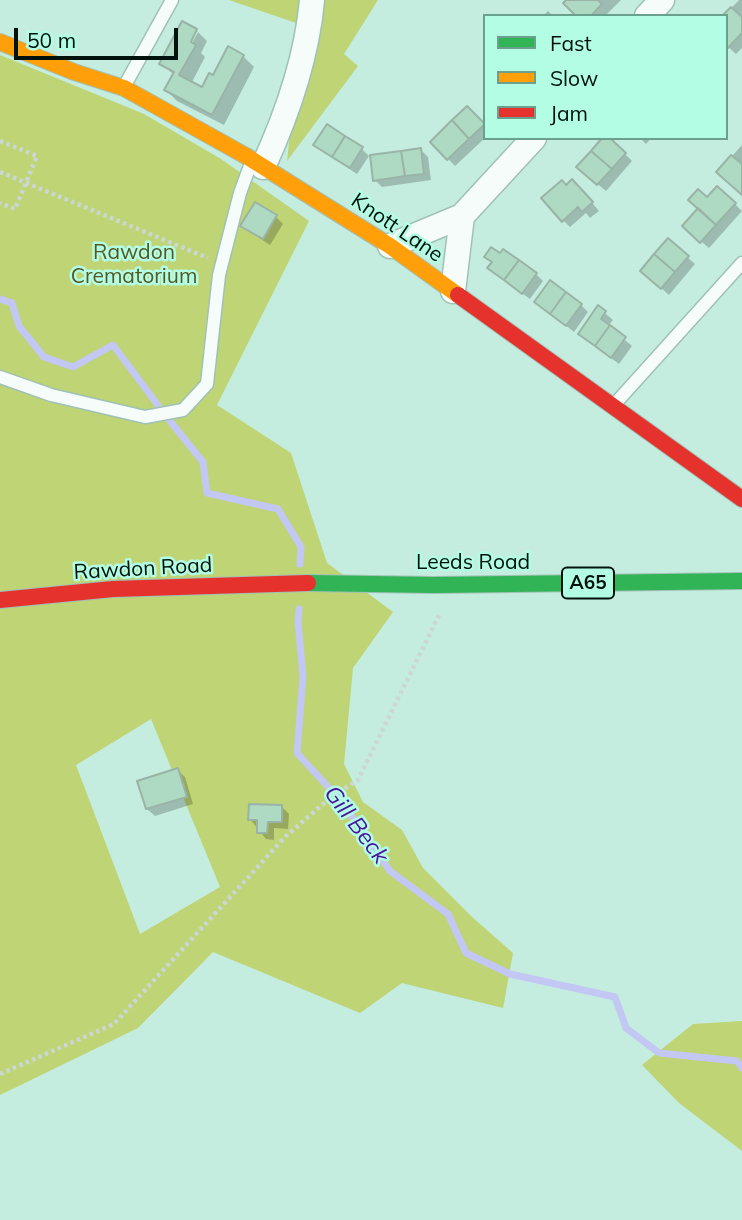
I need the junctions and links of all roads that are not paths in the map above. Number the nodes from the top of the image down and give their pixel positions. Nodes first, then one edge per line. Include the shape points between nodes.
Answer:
1 (172, 0) edge
2 (312, 0) edge
3 (662, 0) edge
4 (649, 14) edge
5 (0, 42) edge
6 (124, 88) junction
7 (532, 140) edge
8 (257, 163) junction
9 (462, 215) junction
10 (390, 246) junction
11 (742, 263) edge
12 (453, 291) junction
13 (0, 377) edge
14 (613, 406) junction
15 (742, 499) edge
16 (742, 581) edge
17 (289, 583) joint
18 (0, 600) edge

1 - 6 lane
2 - 8 street via 280,132
3 - 4 street
5 - 6 street, Knott Lane
6 - 8 street, Knott Lane
7 - 9 street
8 - 10 street, Knott Lane
8 - 13 lane via 240,193 219,275 207,384 183,410 145,417 51,395
9 - 10 street
9 - 12 street
10 - 12 street, Knott Lane
11 - 14 lane
12 - 14 street, Knott Lane
14 - 15 street, Knott Lane
16 - 17 street, Leeds Road / A65
17 - 18 street, Rawdon Road / A65 via 113,589

